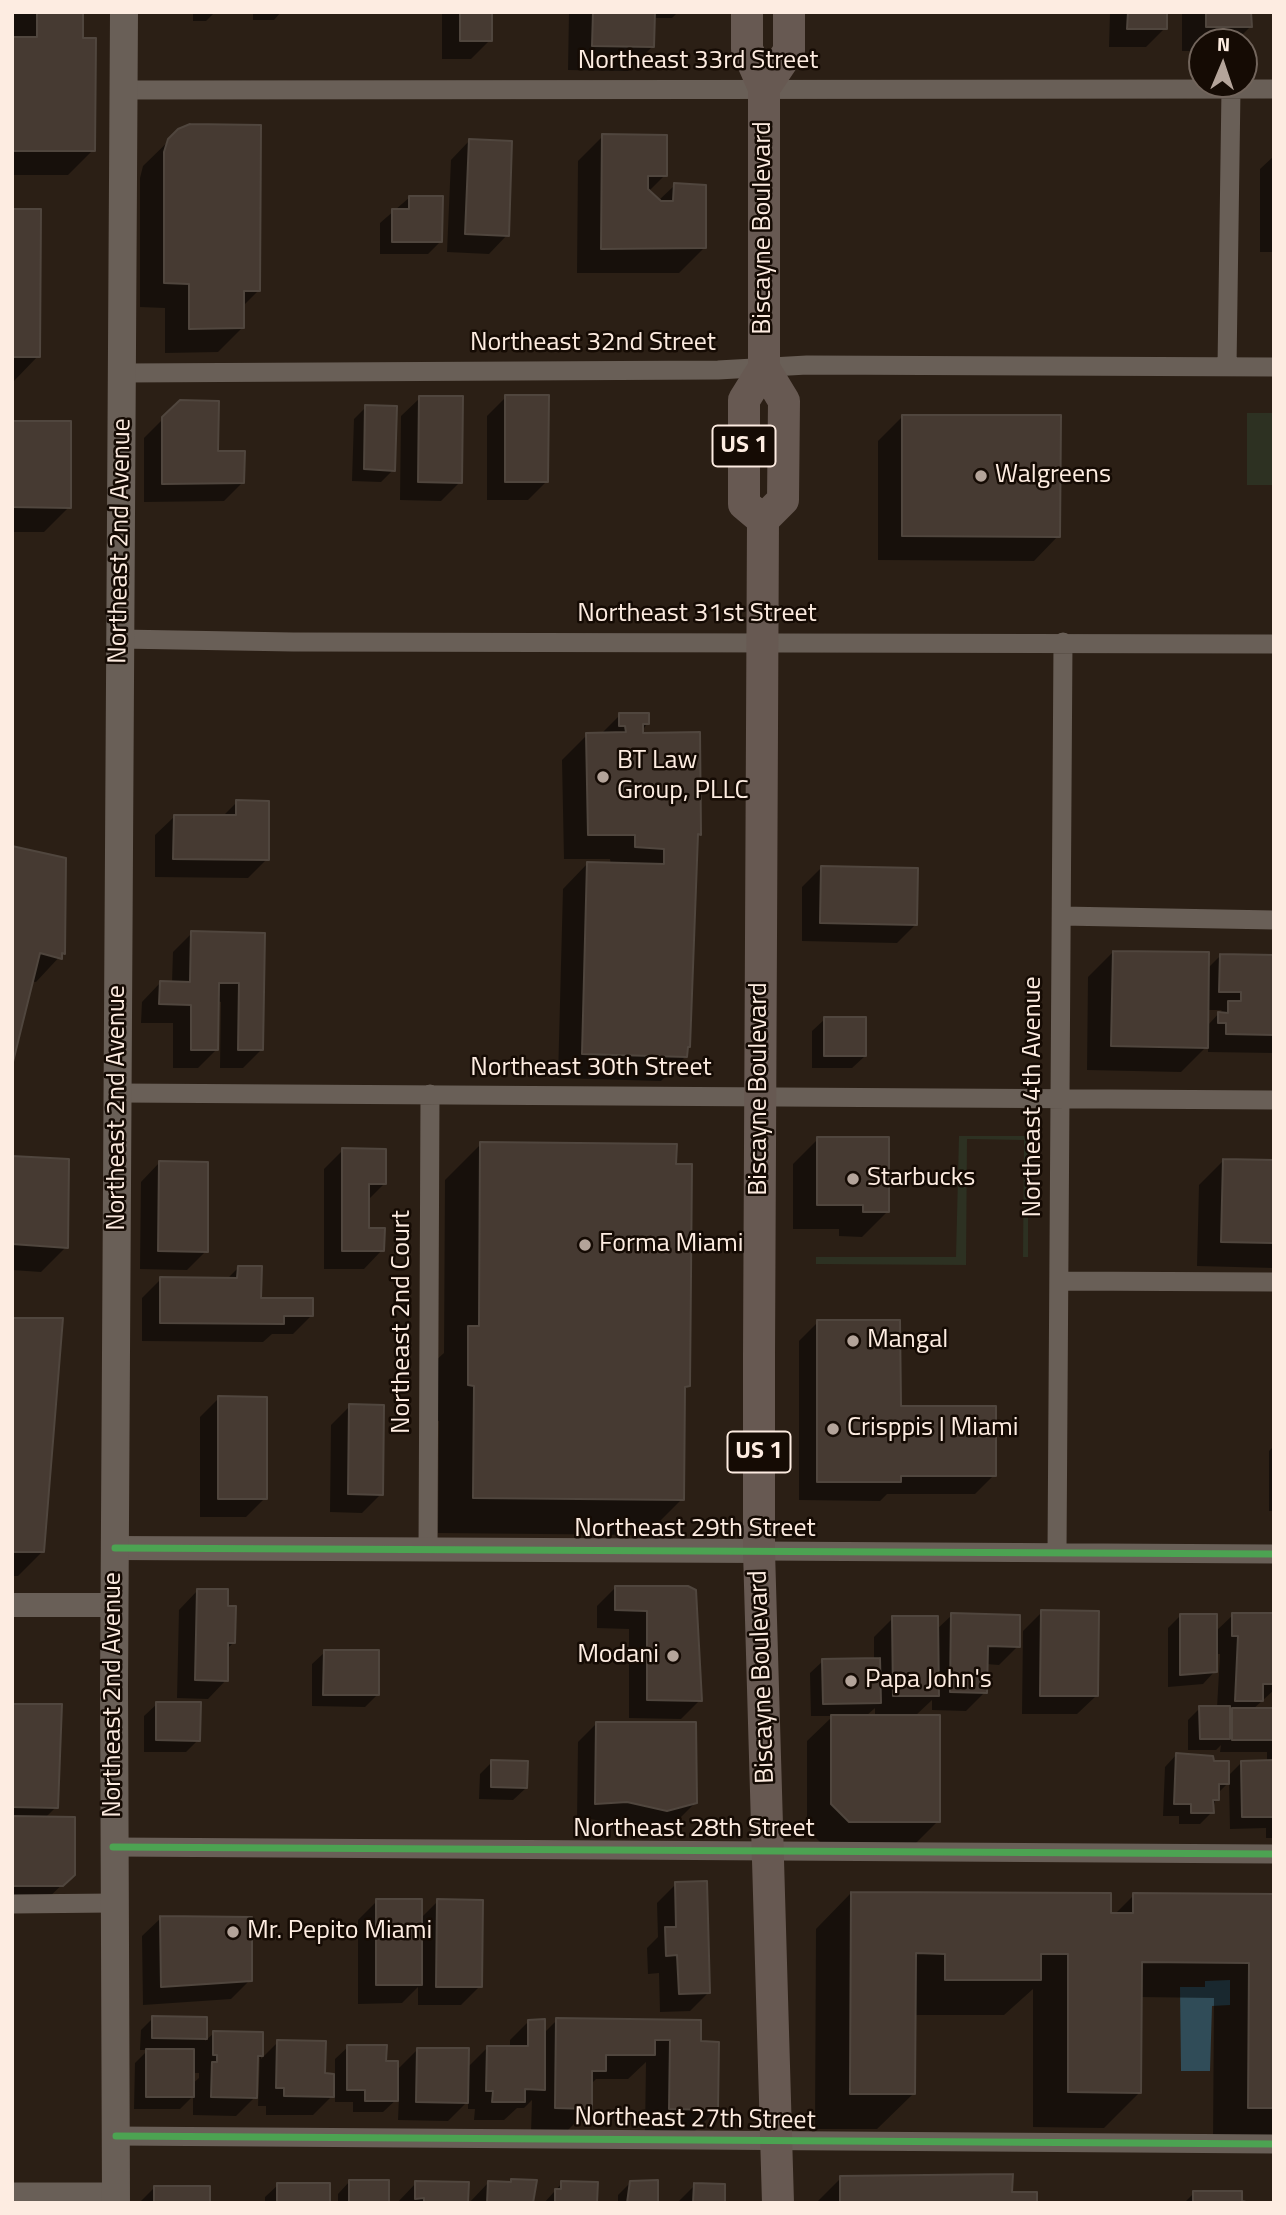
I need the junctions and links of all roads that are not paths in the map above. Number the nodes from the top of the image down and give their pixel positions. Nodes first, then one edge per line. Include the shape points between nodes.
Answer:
1 (124, 12) edge
2 (747, 12) edge
3 (789, 12) edge
4 (764, 88) junction
5 (1188, 89) edge
6 (123, 90) junction
7 (1231, 98) edge
8 (1227, 367) junction
9 (1274, 367) edge
10 (764, 368) junction
11 (122, 373) junction
12 (120, 639) junction
13 (762, 641) junction
14 (1063, 642) junction
15 (1274, 644) edge
16 (1062, 916) junction
17 (1274, 920) edge
18 (118, 1093) junction
19 (430, 1094) junction
20 (760, 1097) junction
21 (1061, 1099) junction
22 (1274, 1100) edge
23 (1059, 1281) junction
24 (1274, 1282) edge
25 (116, 1548) junction
26 (428, 1550) junction
27 (759, 1551) junction
28 (1057, 1552) junction
29 (1274, 1554) edge
30 (12, 1605) edge
31 (114, 1605) junction
32 (113, 1847) junction
33 (768, 1851) junction
34 (1274, 1854) edge
35 (12, 1903) edge
36 (113, 1903) junction
37 (116, 2136) junction
38 (776, 2141) junction
39 (1274, 2144) edge
40 (12, 2192) edge
41 (116, 2197) edge
42 (778, 2203) edge

1 - 6 main road, Northeast 2nd Avenue
2 - 4 main road, Biscayne Boulevard via 747,49
3 - 4 main road, Biscayne Boulevard via 789,51
4 - 5 street, Northeast 33rd Street
4 - 6 street, Northeast 33rd Street
4 - 10 main road, Biscayne Boulevard
6 - 11 main road, Northeast 2nd Avenue
7 - 8 street
8 - 9 street, Northeast 32nd Street
8 - 10 street, Northeast 32nd Street
10 - 11 street, Northeast 32nd Street
10 - 13 main road, Biscayne Boulevard / US 1 via 784,401 783,500 763,520
11 - 12 main road, Northeast 2nd Avenue
12 - 13 street, Northeast 31st Street
12 - 18 main road, Northeast 2nd Avenue
13 - 14 street, Northeast 31st Street
13 - 20 main road, Biscayne Boulevard / US 1
14 - 15 street, Northeast 31st Street
14 - 16 street, Northeast 4th Avenue
16 - 17 street
16 - 21 street, Northeast 4th Avenue
18 - 19 street, Northeast 30th Street
18 - 25 main road, Northeast 2nd Avenue
19 - 20 street, Northeast 30th Street
19 - 26 street, Northeast 2nd Court
20 - 21 street, Northeast 30th Street
20 - 27 main road, Biscayne Boulevard / US 1
21 - 22 street, Northeast 30th Street
21 - 23 street, Northeast 4th Avenue
23 - 24 street
23 - 28 street, Northeast 4th Avenue
25 - 26 street, Northeast 29th Street
25 - 31 main road, Northeast 2nd Avenue
26 - 27 street, Northeast 29th Street
27 - 28 street, Northeast 29th Street
27 - 33 main road, Biscayne Boulevard / US 1
28 - 29 street, Northeast 29th Street
30 - 31 street
31 - 32 main road, Northeast 2nd Avenue
32 - 33 street, Northeast 28th Street
32 - 36 main road, Northeast 2nd Avenue
33 - 34 street, Northeast 28th Street
33 - 38 main road, Biscayne Boulevard / US 1
35 - 36 street
36 - 37 main road, Northeast 2nd Avenue
37 - 38 street, Northeast 27th Street
37 - 41 main road, Northeast 2nd Avenue
38 - 39 street, Northeast 27th Street
38 - 42 main road, Biscayne Boulevard / US 1
40 - 41 street

